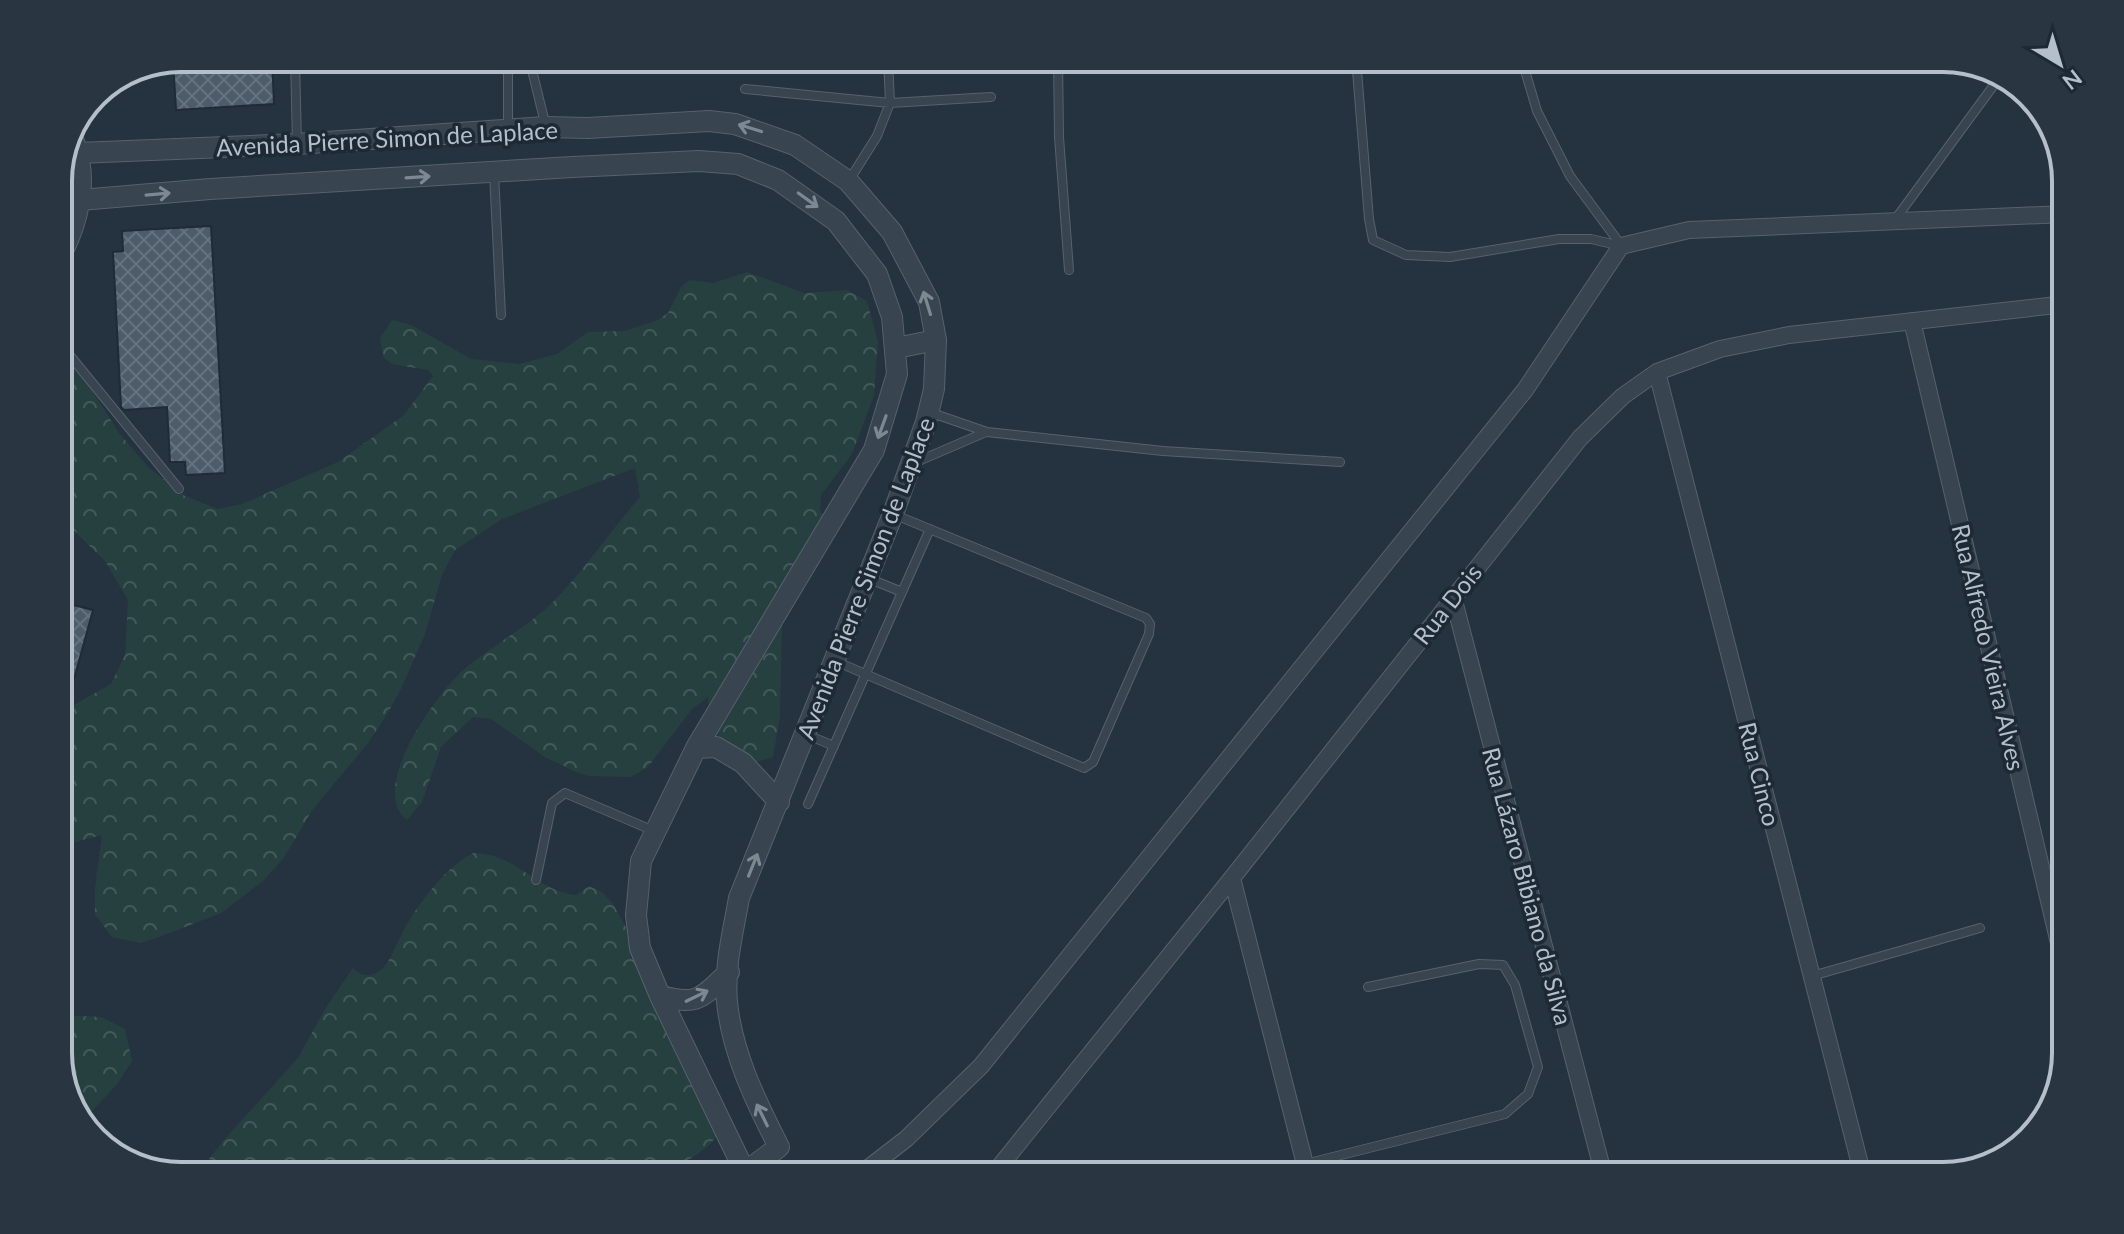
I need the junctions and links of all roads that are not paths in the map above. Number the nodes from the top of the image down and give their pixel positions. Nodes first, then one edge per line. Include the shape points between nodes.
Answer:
1 (295, 72) edge
2 (508, 72) edge
3 (533, 72) edge
4 (889, 72) edge
5 (1058, 72) edge
6 (1357, 72) edge
7 (1525, 72) edge
8 (1994, 85) edge
9 (745, 89) dead end
10 (991, 97) dead end
11 (890, 103) junction
12 (546, 127) junction
13 (508, 129) junction
14 (297, 144) junction
15 (78, 147) edge
16 (76, 152) edge
17 (494, 172) junction
18 (848, 181) junction
19 (80, 200) junction
20 (2052, 215) edge
21 (1894, 221) junction
22 (72, 234) edge
23 (1621, 246) junction
24 (1069, 270) dead end
25 (2052, 306) edge
26 (501, 315) dead end
27 (1912, 321) junction
28 (936, 340) junction
29 (896, 348) junction
30 (72, 358) edge
31 (1657, 372) junction
32 (929, 412) junction
33 (987, 432) junction
34 (1340, 462) dead end
35 (911, 465) junction
36 (179, 489) dead end
37 (893, 514) junction
38 (930, 529) junction
39 (867, 578) junction
40 (902, 592) junction
41 (1453, 597) junction
42 (834, 660) junction
43 (866, 673) junction
44 (805, 734) junction
45 (834, 746) junction
46 (696, 748) junction
47 (779, 802) junction
48 (808, 804) dead end
49 (655, 831) junction
50 (1232, 878) junction
51 (536, 880) dead end
52 (2052, 914) edge
53 (1980, 928) dead end
54 (729, 972) junction
55 (1812, 976) junction
56 (1368, 987) dead end
57 (660, 996) junction
58 (733, 1162) edge
59 (756, 1162) edge
60 (876, 1162) edge
61 (1003, 1162) edge
62 (1305, 1162) edge
63 (1335, 1162) edge
64 (1600, 1162) edge
65 (1859, 1162) edge

1 - 14 lane
2 - 13 lane
3 - 12 lane
4 - 11 lane
5 - 24 lane
6 - 23 lane via 1373,240 1406,255 1450,257 1559,239
7 - 23 lane via 1537,111 1570,176
8 - 21 lane
9 - 11 lane
10 - 11 lane
11 - 18 lane via 877,136
12 - 13 street, Avenida Pierre Simon de Laplace
18 -> 12 street, Avenida Pierre Simon de Laplace via 795,145 735,124
13 - 14 street, Avenida Pierre Simon de Laplace
14 - 15 street, Avenida Pierre Simon de Laplace
16 - 19 street
19 -> 17 street, Avenida Pierre Simon de Laplace
17 - 26 lane
17 -> 29 street, Avenida Pierre Simon de Laplace via 699,161 738,164 778,180 836,221 877,274
28 -> 18 street, Avenida Pierre Simon de Laplace via 929,302 912,266 892,232
19 - 22 street
20 - 21 street
21 - 23 street via 1689,230
23 - 60 street via 1525,390 981,1066
25 - 27 street, Rua Dois
27 - 31 street, Rua Dois via 1789,335 1720,349
27 - 52 street, Rua Alfredo Vieira Alves
28 - 29 street
28 - 32 street, Avenida Pierre Simon de Laplace
29 -> 46 street, Avenida Pierre Simon de Laplace via 897,374 874,450
30 - 36 lane
31 - 41 street, Rua Dois via 1580,438
31 - 55 street, Rua Cinco
32 - 33 lane
32 - 35 street, Avenida Pierre Simon de Laplace
33 - 34 lane via 1163,451
33 - 35 lane
35 - 37 street, Avenida Pierre Simon de Laplace
37 - 38 lane
37 - 39 street, Avenida Pierre Simon de Laplace
38 - 40 lane
38 - 43 lane via 1146,618 1149,634 1093,762 1084,768
39 - 40 lane
39 - 42 street, Avenida Pierre Simon de Laplace
40 - 43 lane
41 - 50 street, Rua Dois
41 - 64 street, Rua Lázaro Bibiano da Silva
42 - 43 lane
42 - 44 street, Avenida Pierre Simon de Laplace
43 - 45 lane
44 - 45 lane
44 - 47 street, Avenida Pierre Simon de Laplace
45 - 48 lane
46 - 47 street via 716,747 743,763
46 - 49 street, Avenida Pierre Simon de Laplace
54 -> 47 street, Avenida Pierre Simon de Laplace via 739,898
49 - 51 lane via 565,793 552,803
49 - 57 street, Avenida Pierre Simon de Laplace via 641,861 636,915 640,948
50 - 61 street, Rua Dois
50 - 62 street
53 - 55 lane
57 -> 54 street via 685,1002 698,999
59 -> 54 street, Avenida Pierre Simon de Laplace via 779,1147 739,1055 727,1002
55 - 65 street, Rua Cinco
56 - 63 lane via 1479,964 1503,965 1515,985 1538,1067 1528,1094 1505,1114
57 - 58 street, Avenida Pierre Simon de Laplace

